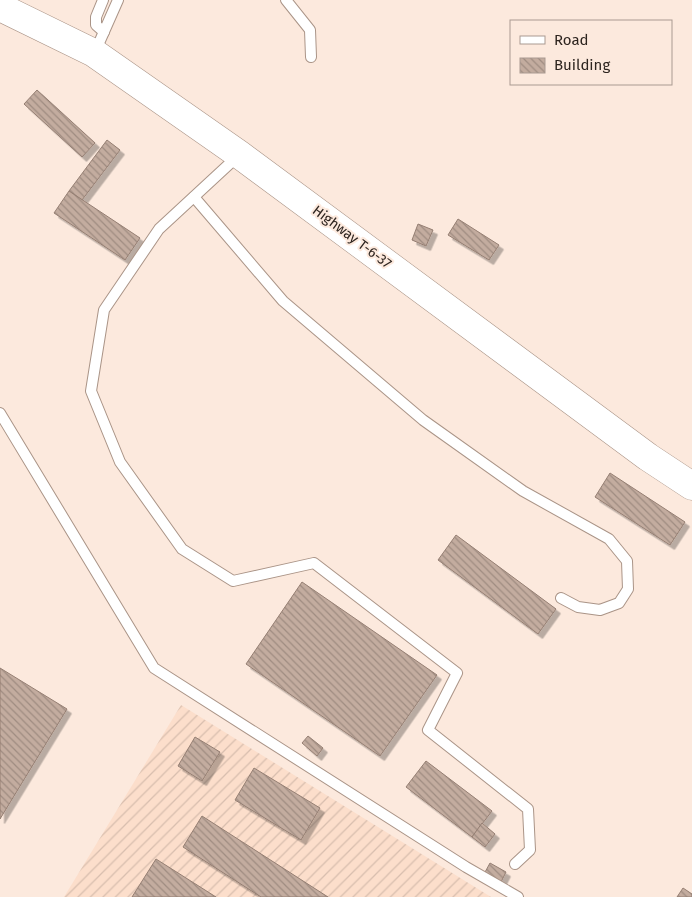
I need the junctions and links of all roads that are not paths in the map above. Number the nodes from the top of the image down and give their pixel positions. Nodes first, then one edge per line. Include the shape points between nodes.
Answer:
1 (103, 0) edge
2 (118, 0) edge
3 (286, 0) edge
4 (0, 7) edge
5 (99, 42) junction
6 (311, 57) dead end
7 (240, 155) junction
8 (194, 197) junction
9 (0, 413) edge
10 (692, 486) edge
11 (561, 598) dead end
12 (515, 864) dead end
13 (518, 897) edge

1 - 5 lane via 96,16
2 - 5 lane
3 - 6 lane via 310,30
4 - 5 main road, Highway T-6-37
5 - 7 main road, Highway T-6-37
7 - 8 lane
7 - 10 main road, Highway T-6-37 via 648,457
8 - 11 lane via 283,301 423,420 523,491 609,539 627,561 628,589 619,603 600,610 578,607
8 - 12 lane via 158,229 104,310 91,391 120,462 182,549 233,581 314,563 457,673 428,730 528,809 530,850
9 - 13 lane via 154,668

